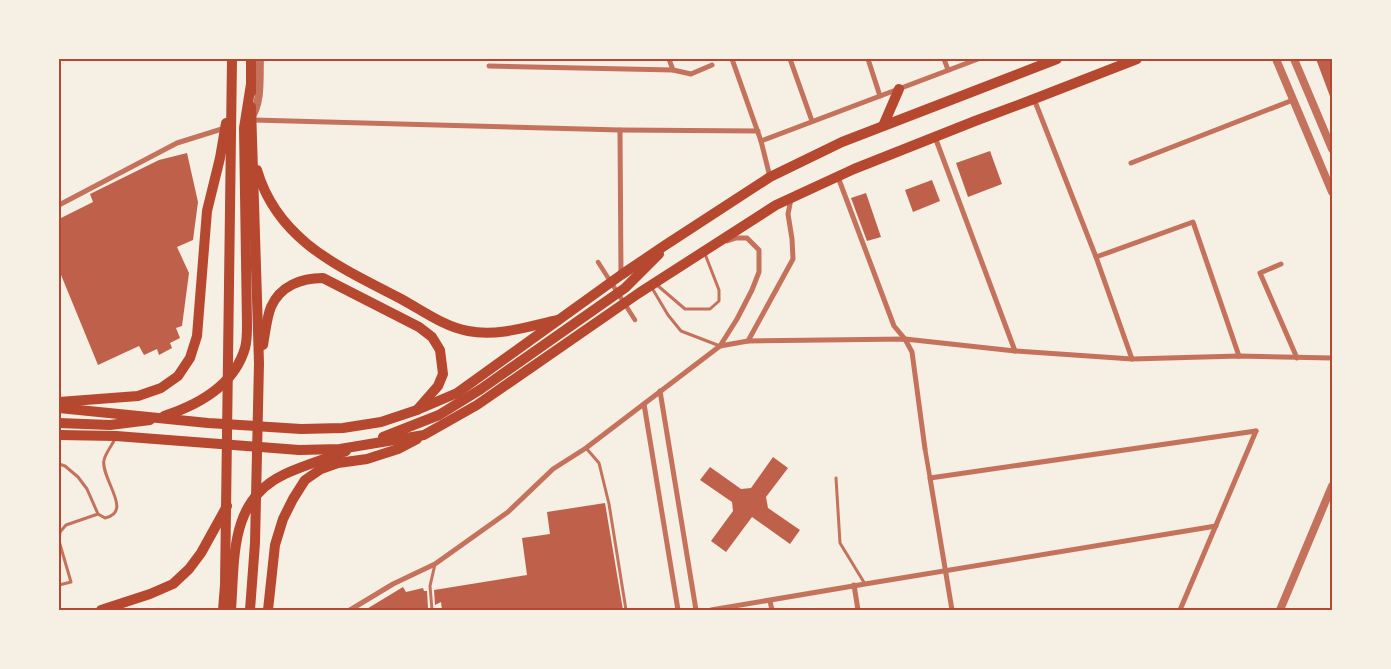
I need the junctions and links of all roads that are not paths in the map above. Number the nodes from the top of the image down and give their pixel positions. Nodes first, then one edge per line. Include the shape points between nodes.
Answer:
1 (232, 59) edge
2 (251, 59) edge
3 (260, 59) edge
4 (526, 59) edge
5 (669, 59) edge
6 (732, 59) edge
7 (790, 59) edge
8 (868, 59) edge
9 (944, 59) edge
10 (978, 59) edge
11 (1057, 59) edge
12 (1137, 59) edge
13 (1276, 59) edge
14 (1294, 59) edge
15 (712, 65) dead end
16 (489, 66) dead end
17 (526, 66) junction
18 (673, 70) junction
19 (948, 70) junction
20 (251, 84) junction
21 (898, 89) junction
22 (231, 93) junction
23 (880, 96) junction
24 (1034, 100) junction
25 (1293, 100) junction
26 (250, 120) junction
27 (812, 121) junction
28 (883, 126) junction
29 (225, 128) junction
30 (620, 130) junction
31 (758, 131) junction
32 (935, 137) junction
33 (761, 141) junction
34 (1332, 149) edge
35 (253, 157) junction
36 (1131, 163) dead end
37 (770, 177) junction
38 (838, 177) junction
39 (1332, 192) edge
40 (791, 198) junction
41 (59, 204) edge
42 (664, 246) junction
43 (704, 251) junction
44 (1096, 257) junction
45 (598, 262) dead end
46 (1281, 264) dead end
47 (621, 275) junction
48 (652, 284) junction
49 (558, 320) junction
50 (635, 320) dead end
51 (905, 339) junction
52 (748, 341) junction
53 (720, 346) junction
54 (1015, 352) junction
55 (1239, 356) junction
56 (1297, 358) junction
57 (1332, 358) edge
58 (1132, 360) junction
59 (259, 363) junction
60 (660, 392) junction
61 (59, 402) edge
62 (644, 404) junction
63 (59, 408) edge
64 (417, 410) junction
65 (59, 423) edge
66 (59, 435) edge
67 (424, 435) junction
68 (116, 436) junction
69 (586, 448) junction
70 (925, 449) joint
71 (59, 464) edge
72 (836, 478) dead end
73 (930, 478) junction
74 (1332, 486) edge
75 (227, 506) junction
76 (98, 514) junction
77 (1216, 526) junction
78 (59, 540) edge
79 (435, 564) junction
80 (945, 571) junction
81 (865, 584) junction
82 (59, 585) edge
83 (854, 585) junction
84 (770, 601) junction
85 (101, 610) edge
86 (223, 610) edge
87 (231, 610) edge
88 (250, 610) edge
89 (268, 610) edge
90 (350, 610) edge
91 (432, 610) edge
92 (626, 610) edge
93 (678, 610) edge
94 (696, 610) edge
95 (711, 610) edge
96 (772, 610) edge
97 (858, 610) edge
98 (952, 610) edge
99 (1180, 610) edge
100 (1280, 610) edge

1 - 22 main road
2 - 20 main road
3 - 26 street via 259,100
4 - 17 street
5 - 18 street
6 - 31 street
7 - 27 street
8 - 23 street
9 - 19 street
10 - 19 street
11 - 28 main road
12 - 24 main road
13 - 25 street
14 - 34 street
15 - 18 street via 691,74
16 - 17 street
17 - 18 street
19 - 21 street
20 - 26 main road
20 - 65 main road via 244,128 247,332 237,366 208,397 159,418 110,425
21 - 23 street
21 - 28 main road
22 - 29 main road
22 - 75 main road
23 - 27 street
24 - 32 main road
24 - 44 street
25 - 36 street
25 - 39 street
26 - 30 street
26 - 35 main road
27 - 33 street
28 - 37 main road
29 - 41 street via 177,143
29 - 61 main road via 207,211 197,336 190,358 178,376 161,388 138,396
30 - 31 street
30 - 47 street
31 - 33 street
32 - 38 main road
32 - 54 street
33 - 37 street
35 - 49 main road via 260,183 273,208 308,246 340,267 439,320 468,331 492,333
35 - 59 main road
37 - 42 main road
38 - 40 main road
38 - 51 street via 894,326
40 - 43 main road
40 - 52 street via 788,214 793,259
42 - 47 main road
42 - 87 main road via 625,288 439,415 286,473 260,491 246,509 237,534
43 - 48 main road
43 - 48 lane via 719,290 719,300 710,309 685,309
43 - 53 street via 736,238 747,238 759,250 759,272 752,290
44 - 55 street via 1193,222
44 - 58 street
45 - 50 street
46 - 56 street via 1260,273
47 - 49 main road
48 - 53 lane via 662,306 681,332
48 - 67 main road via 477,406
49 - 64 main road via 457,393
51 - 52 street
51 - 54 street
51 - 70 street via 912,352
52 - 53 street
53 - 60 street
54 - 58 street
55 - 56 street
55 - 58 street
56 - 57 street
59 - 64 main road via 271,307 281,292 295,282 322,278 419,327 432,337 440,350 443,374 438,386
59 - 88 main road via 255,543
60 - 62 street
60 - 94 street
62 - 69 street
62 - 93 street
63 - 64 main road via 301,429 344,428 381,422
66 - 68 main road
67 - 68 main road via 340,449 299,450
67 - 89 main road via 398,449 320,469 305,480 283,519 275,545
68 - 76 lane via 104,460 117,511 105,518
69 - 79 street via 553,469 508,512
69 - 92 lane via 599,463
70 - 73 street
71 - 76 lane via 78,477
72 - 81 lane via 840,543
73 - 77 street via 1256,431
73 - 80 street
74 - 100 street
75 - 85 main road via 201,553 173,584
75 - 86 main road
76 - 78 lane via 66,525
77 - 80 street
77 - 99 street
78 - 82 lane via 71,582
79 - 90 street
79 - 91 lane via 430,586
80 - 81 street
80 - 98 street
81 - 83 street
83 - 84 street
83 - 97 street
84 - 95 street
84 - 96 street

